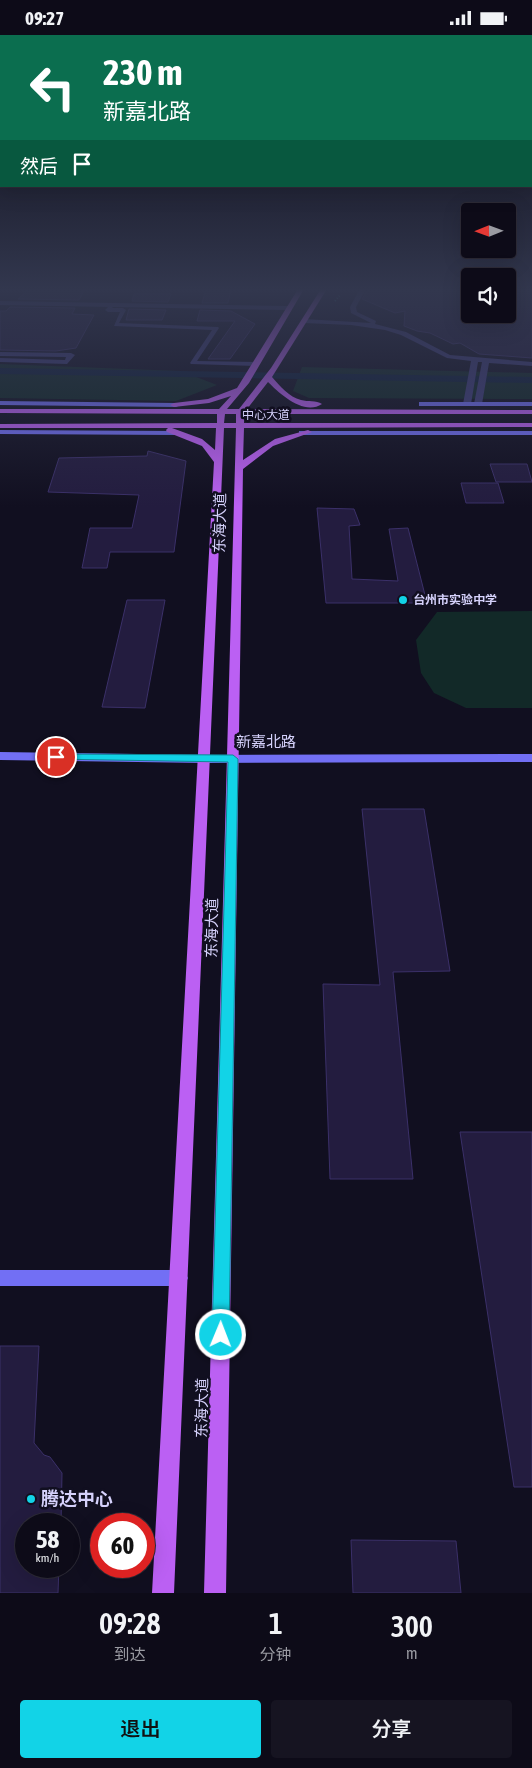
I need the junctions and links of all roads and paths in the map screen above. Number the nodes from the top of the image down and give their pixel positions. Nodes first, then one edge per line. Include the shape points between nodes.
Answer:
1 (486, 361) edge
2 (194, 362) edge
3 (278, 362) edge
4 (475, 362) edge
5 (497, 362) edge
6 (256, 364) joint
7 (532, 364) edge
8 (270, 375) junction
9 (242, 386) junction
10 (0, 403) edge
11 (422, 404) junction
12 (467, 404) junction
13 (478, 404) junction
14 (532, 404) edge
15 (176, 405) junction
16 (0, 411) edge
17 (128, 411) junction
18 (495, 412) junction
19 (532, 412) edge
20 (221, 419) junction
21 (240, 419) junction
22 (0, 425) edge
23 (532, 425) edge
24 (156, 426) junction
25 (361, 426) junction
26 (467, 429) junction
27 (0, 432) edge
28 (177, 433) junction
29 (302, 433) junction
30 (532, 433) edge
31 (219, 465) junction
32 (239, 469) junction
33 (0, 756) edge
34 (532, 758) edge
35 (205, 759) junction
36 (233, 759) junction
37 (0, 1278) edge
38 (179, 1278) junction
39 (163, 1593) edge
40 (216, 1593) edge

1 - 13 street
2 - 6 lane
3 - 8 main road
4 - 12 street
5 - 7 street
6 - 9 main road
8 - 11 main road via 282,394 304,404
8 - 21 main road
9 - 15 main road via 209,401
9 - 20 main road
10 - 15 main road
11 - 12 main road
11 - 18 main road
12 - 13 main road
13 - 14 main road
15 - 17 main road
16 - 17 main road, 中心大道
17 - 20 main road, 中心大道
18 - 19 main road, 中心大道
18 - 21 main road, 中心大道
20 - 21 main road, 中心大道
20 - 21 main road, 中心大道
20 - 24 main road, 中心大道
20 - 31 main road, 东海大道
21 - 25 main road, 中心大道
21 - 32 main road, 东海大道
22 - 24 main road, 中心大道
23 - 26 main road, 中心大道
24 - 28 main road
25 - 26 main road, 中心大道
25 - 29 main road
26 - 29 main road
26 - 30 main road
27 - 28 main road
28 - 31 main road via 204,441
29 - 32 main road via 281,437 258,451
31 - 35 main road, 东海大道
32 - 36 main road, 东海大道
33 - 35 main road, 新嘉北路
34 - 36 main road, 新嘉北路
35 - 36 main road, 新嘉北路
35 - 38 main road, 东海大道
36 - 40 main road, 东海大道
37 - 38 main road
38 - 39 main road, 东海大道

